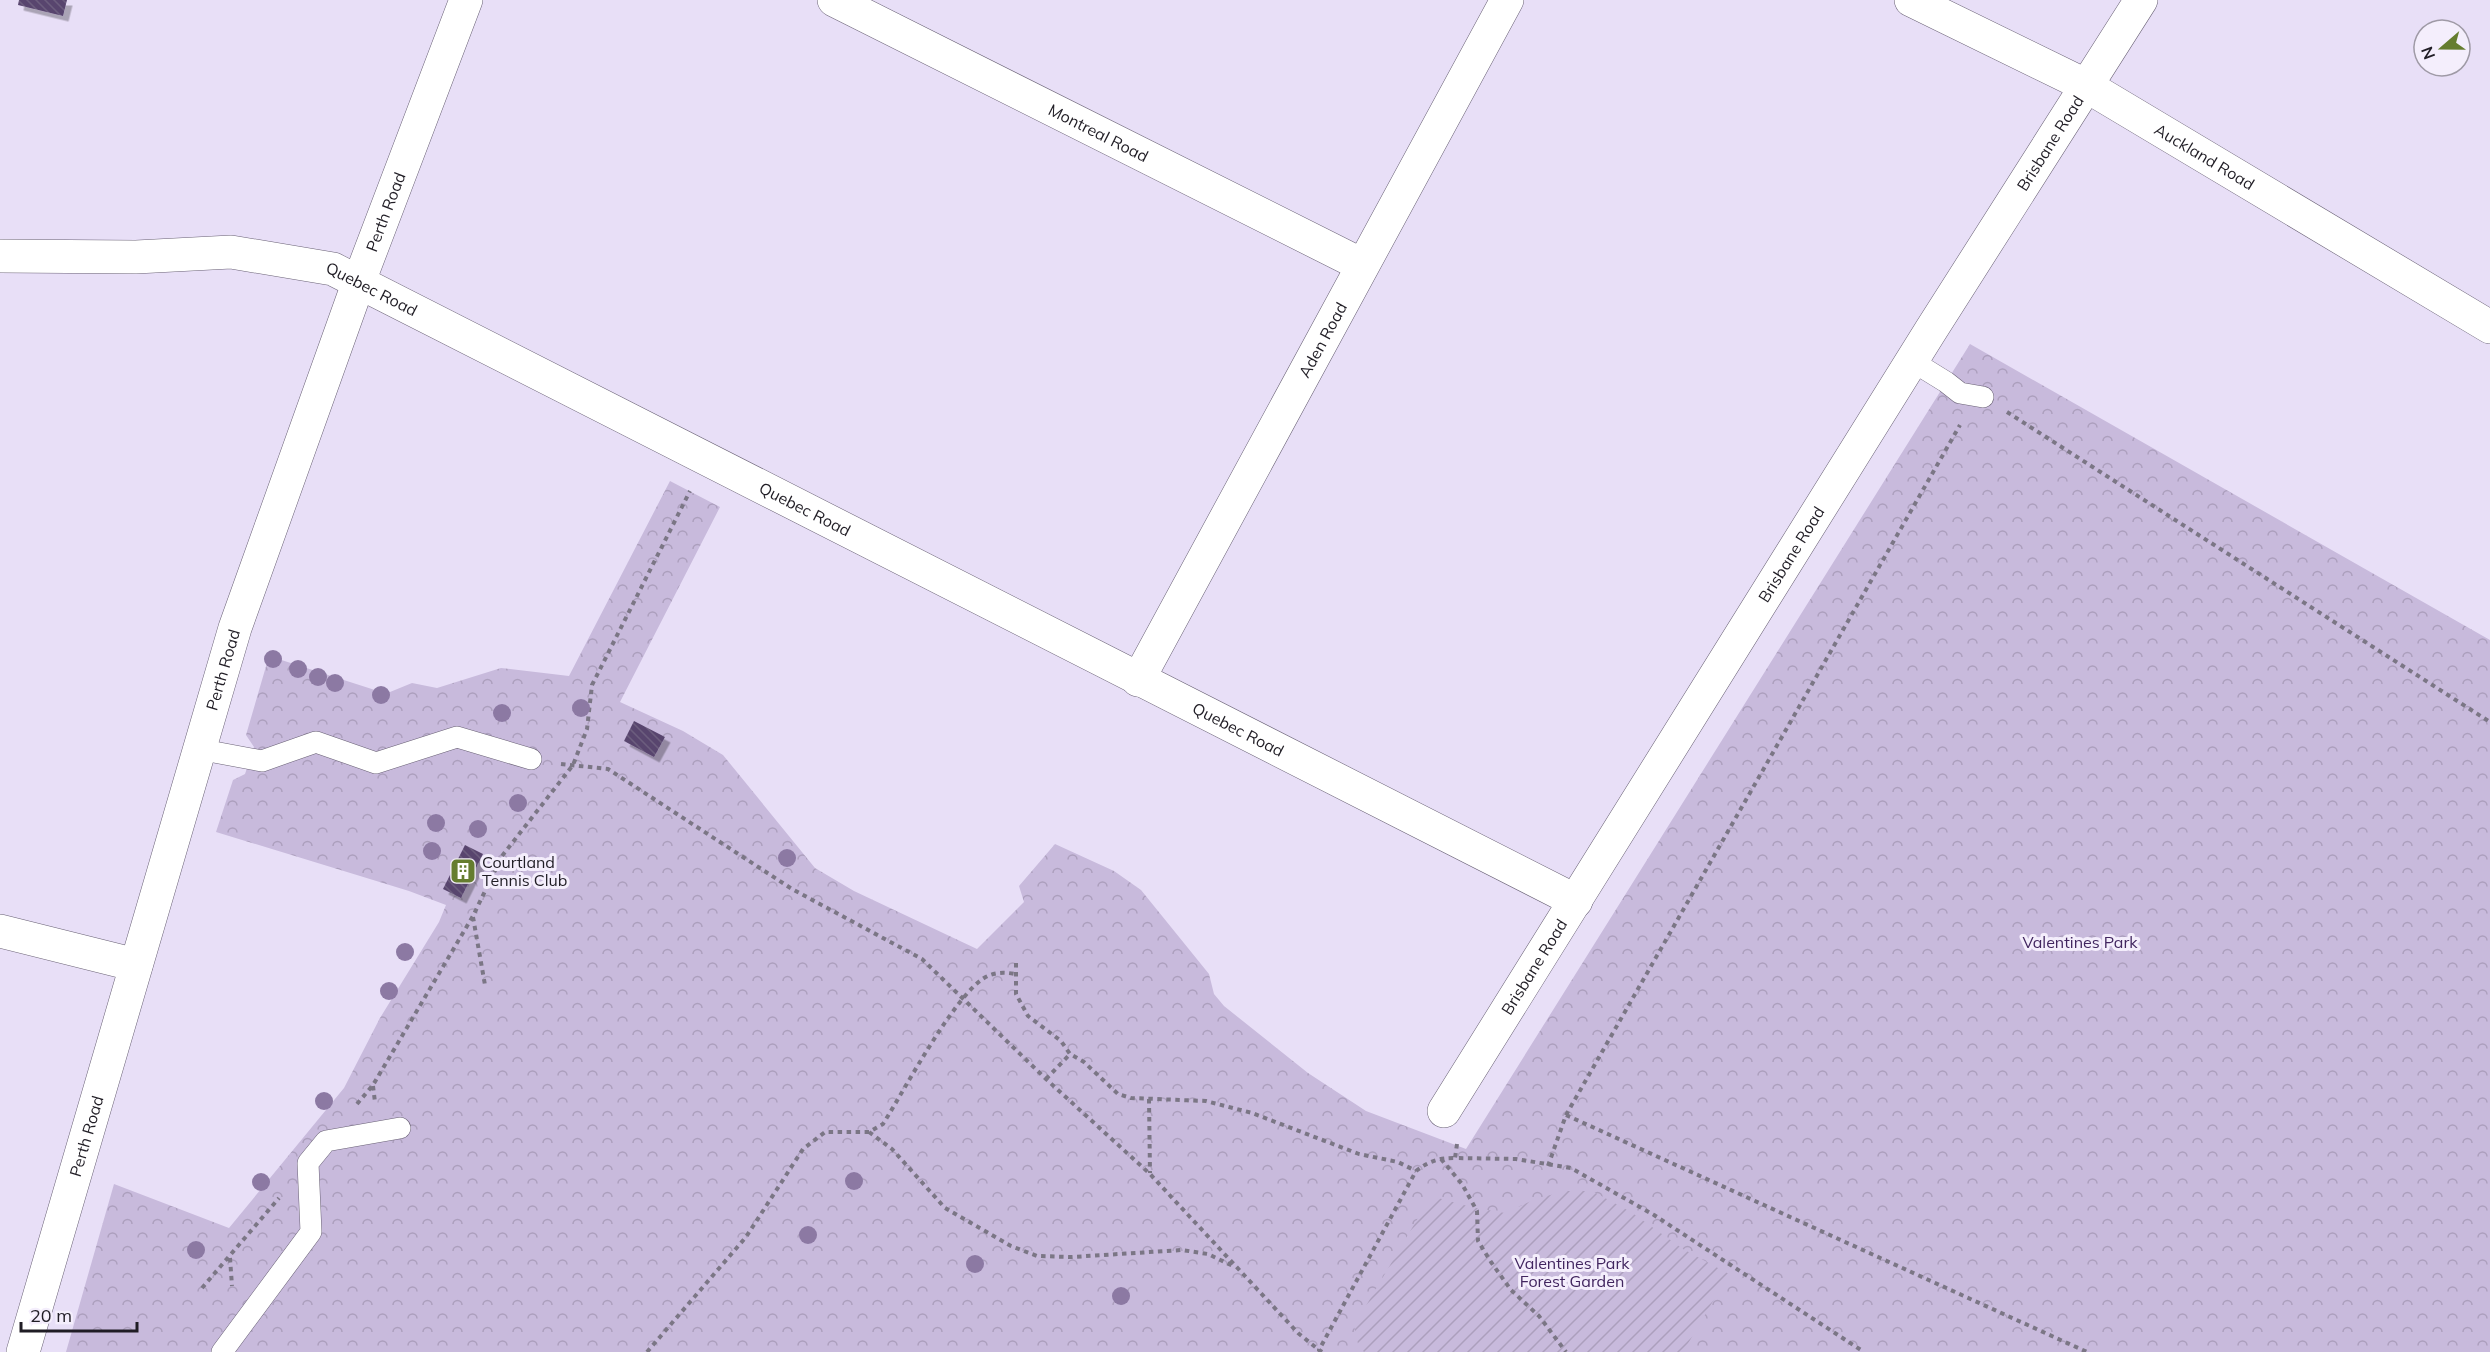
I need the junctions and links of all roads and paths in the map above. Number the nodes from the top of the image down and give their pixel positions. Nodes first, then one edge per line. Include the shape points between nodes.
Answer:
1 (466, 0) edge
2 (834, 0) edge
3 (1507, 0) edge
4 (1911, 0) edge
5 (2141, 0) edge
6 (2085, 85) junction
7 (0, 256) edge
8 (1362, 265) junction
9 (358, 284) junction
10 (2490, 327) edge
11 (1912, 362) junction
12 (1983, 397) junction
13 (707, 458) junction
14 (1138, 680) junction
15 (2490, 722) edge
16 (198, 749) junction
17 (531, 759) joint
18 (573, 765) junction
19 (1576, 900) junction
20 (473, 916) junction
21 (0, 931) edge
22 (1016, 963) dead end
23 (136, 965) junction
24 (1015, 974) junction
25 (484, 985) dead end
26 (962, 998) junction
27 (1070, 1054) junction
28 (1046, 1078) junction
29 (1149, 1099) junction
30 (1444, 1111) joint
31 (1566, 1115) junction
32 (400, 1128) dead end
33 (869, 1132) junction
34 (326, 1141) junction
35 (1440, 1158) junction
36 (1455, 1158) junction
37 (308, 1163) junction
38 (1548, 1166) junction
39 (1416, 1171) junction
40 (1150, 1174) junction
41 (1238, 1268) junction
42 (202, 1288) dead end
43 (1320, 1351) edge
44 (23, 1352) edge
45 (222, 1352) edge
46 (647, 1352) edge
47 (1566, 1352) edge
48 (1863, 1352) edge
49 (2087, 1352) edge

1 - 9 street, Perth Road
2 - 8 street, Montreal Road
3 - 8 street, Aden Road
4 - 6 street, Auckland Road
5 - 6 street, Brisbane Road
6 - 10 street, Auckland Road
6 - 11 street, Brisbane Road
7 - 9 street, Quebec Road via 136,257 231,252 333,269
8 - 14 street, Aden Road
9 - 13 street, Quebec Road
9 - 16 street, Perth Road via 235,628
11 - 12 lane via 1960,393
11 - 19 street, Brisbane Road
12 - 15 path
12 - 31 path via 1955,431
13 - 14 street, Quebec Road
13 - 18 path via 592,686 586,729
14 - 19 street, Quebec Road
16 - 17 lane via 262,761 316,742 376,763 457,737
16 - 23 street, Perth Road
17 - 18 path
18 - 20 path via 502,856
18 - 26 path via 608,769 792,889 922,959
19 - 30 street, Brisbane Road
20 - 25 path
20 - 34 path via 373,1085
21 - 23 street
22 - 24 path
23 - 44 street, Perth Road
24 - 26 path via 995,973
24 - 27 path via 1016,994 1028,1016 1061,1041
26 - 28 path
26 - 33 path via 883,1124
27 - 28 path
27 - 29 path via 1118,1094
28 - 40 path
29 - 39 path via 1206,1101 1240,1110
29 - 40 path
30 - 36 path via 1457,1138
31 - 38 path
31 - 49 path
32 - 34 lane
33 - 41 path via 892,1149 945,1208 1038,1256 1182,1250 1208,1254
33 - 46 path via 825,1132 803,1149 746,1238
34 - 37 lane
35 - 36 path
35 - 39 path
35 - 47 path via 1462,1184 1477,1211 1478,1241 1491,1262
36 - 38 path via 1516,1159
37 - 42 path
37 - 45 lane via 311,1232
38 - 48 path via 1571,1168 1654,1215
39 - 43 path
40 - 41 path
41 - 43 path

